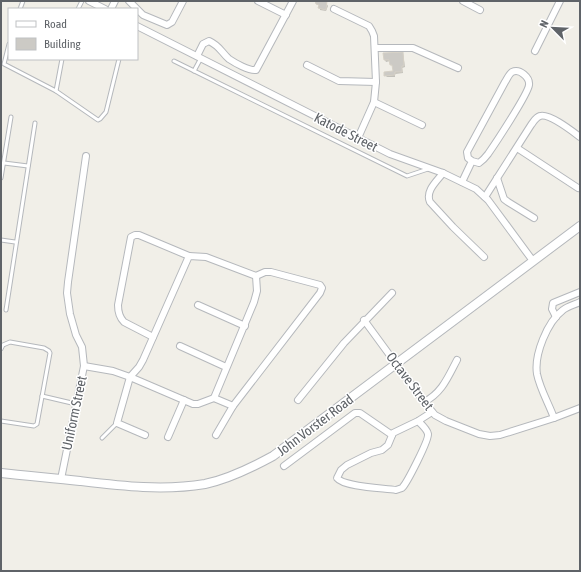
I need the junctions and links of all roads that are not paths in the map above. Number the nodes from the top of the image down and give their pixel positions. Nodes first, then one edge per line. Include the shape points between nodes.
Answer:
1 (89, 1) edge
2 (129, 1) edge
3 (183, 1) edge
4 (258, 1) edge
5 (293, 1) edge
6 (463, 1) edge
7 (560, 1) edge
8 (103, 8) edge
9 (136, 8) edge
10 (138, 9) edge
11 (334, 9) dead end
12 (480, 10) dead end
13 (286, 15) junction
14 (138, 26) edge
15 (8, 47) edge
16 (375, 48) junction
17 (535, 51) dead end
18 (199, 57) junction
19 (62, 60) edge
20 (119, 60) edge
21 (174, 61) dead end
22 (3, 64) edge
23 (307, 65) dead end
24 (458, 68) dead end
25 (194, 71) junction
26 (376, 82) junction
27 (56, 91) junction
28 (374, 102) junction
29 (10, 117) dead end
30 (34, 123) dead end
31 (422, 125) dead end
32 (580, 137) edge
33 (358, 138) junction
34 (517, 148) junction
35 (86, 156) dead end
36 (472, 161) junction
37 (4, 163) junction
38 (28, 166) junction
39 (430, 168) junction
40 (443, 173) junction
41 (1, 178) edge
42 (497, 178) junction
43 (462, 182) junction
44 (578, 188) dead end
45 (485, 197) junction
46 (534, 218) dead end
47 (580, 226) edge
48 (2, 240) edge
49 (15, 242) junction
50 (189, 256) junction
51 (484, 257) dead end
52 (533, 261) junction
53 (256, 276) junction
54 (580, 292) edge
55 (392, 293) dead end
56 (580, 302) edge
57 (198, 305) dead end
58 (6, 310) dead end
59 (556, 317) junction
60 (364, 320) junction
61 (245, 326) junction
62 (153, 337) junction
63 (180, 346) dead end
64 (1, 349) edge
65 (457, 360) dead end
66 (397, 364) junction
67 (84, 366) junction
68 (226, 367) junction
69 (130, 377) junction
70 (42, 396) junction
71 (214, 398) junction
72 (184, 400) junction
73 (298, 400) dead end
74 (424, 402) junction
75 (76, 404) junction
76 (233, 406) junction
77 (580, 408) edge
78 (432, 412) junction
79 (554, 418) junction
80 (1, 421) edge
81 (418, 421) junction
82 (118, 423) junction
83 (145, 435) dead end
84 (216, 435) dead end
85 (392, 435) junction
86 (168, 437) dead end
87 (102, 438) dead end
88 (284, 466) dead end
89 (1, 473) edge
90 (61, 479) junction

1 - 8 street
2 - 9 street
3 - 10 street via 168,25 144,15
4 - 13 street
5 - 13 street
6 - 12 street
7 - 17 street
11 - 16 street via 369,26 373,33
13 - 18 street via 256,70 230,60 219,47 209,41 203,44
14 - 18 street, Katode Street
15 - 22 lane
16 - 24 street via 414,48
16 - 26 street
18 - 25 lane
18 - 33 street, Katode Street
19 - 27 lane
20 - 27 lane via 106,112 100,120
21 - 25 lane
22 - 27 lane
23 - 26 street via 339,81
25 - 39 lane via 407,176
26 - 28 street
28 - 31 street
28 - 33 street
29 - 37 lane
30 - 38 lane
32 - 34 street via 543,115 531,125
33 - 39 street, Katode Street via 397,157
34 - 42 street
34 - 44 street
35 - 67 street, Uniform Street via 67,293 70,314 82,347
36 - 36 street via 468,158 467,152 505,82 512,72 521,73 528,78 529,87 488,154 479,163
36 - 43 street
37 - 38 lane
37 - 41 lane
38 - 49 lane
39 - 40 street, Katode Street
40 - 43 street, Katode Street
40 - 51 street via 432,186 428,198 452,227
42 - 45 street
42 - 46 street via 504,199
43 - 45 street, Katode Street via 481,192
45 - 52 street, Katode Street
47 - 52 street, John Vorster Road
48 - 49 lane
49 - 58 lane
50 - 53 street via 206,257
50 - 62 street
50 - 62 street via 139,235 133,235 131,238 118,313 124,322
52 - 66 street, John Vorster Road
53 - 61 street via 256,297
53 - 76 street via 271,272 318,284 322,288
54 - 59 street via 553,303 552,309
55 - 60 street
56 - 59 street
57 - 61 street
59 - 79 street via 541,344 537,367
60 - 66 street, Octave Street
60 - 73 street
61 - 68 street
62 - 69 street via 140,367
63 - 68 street
64 - 70 lane via 10,342 49,351
65 - 74 street via 443,388 433,398
66 - 74 street, Octave Street
66 - 90 street, John Vorster Road via 273,456 226,478 205,484 162,488
67 - 69 street
67 - 75 street, Uniform Street
68 - 71 street
69 - 72 street
69 - 82 street
70 - 75 lane
70 - 80 lane via 38,422 35,425
71 - 72 street via 198,404
71 - 76 street
72 - 86 street
74 - 78 street, Octave Street
75 - 90 street, Uniform Street
76 - 84 street
77 - 79 street, Octave Street
78 - 79 street, Octave Street via 449,423 490,436
78 - 81 street
81 - 85 street
81 - 85 street via 427,432 427,440 402,488 396,490 346,484 338,480 337,475 347,464 371,452 382,450 388,445
82 - 83 street
82 - 87 lane
85 - 88 street via 360,413 355,413
89 - 90 street, John Vorster Road

